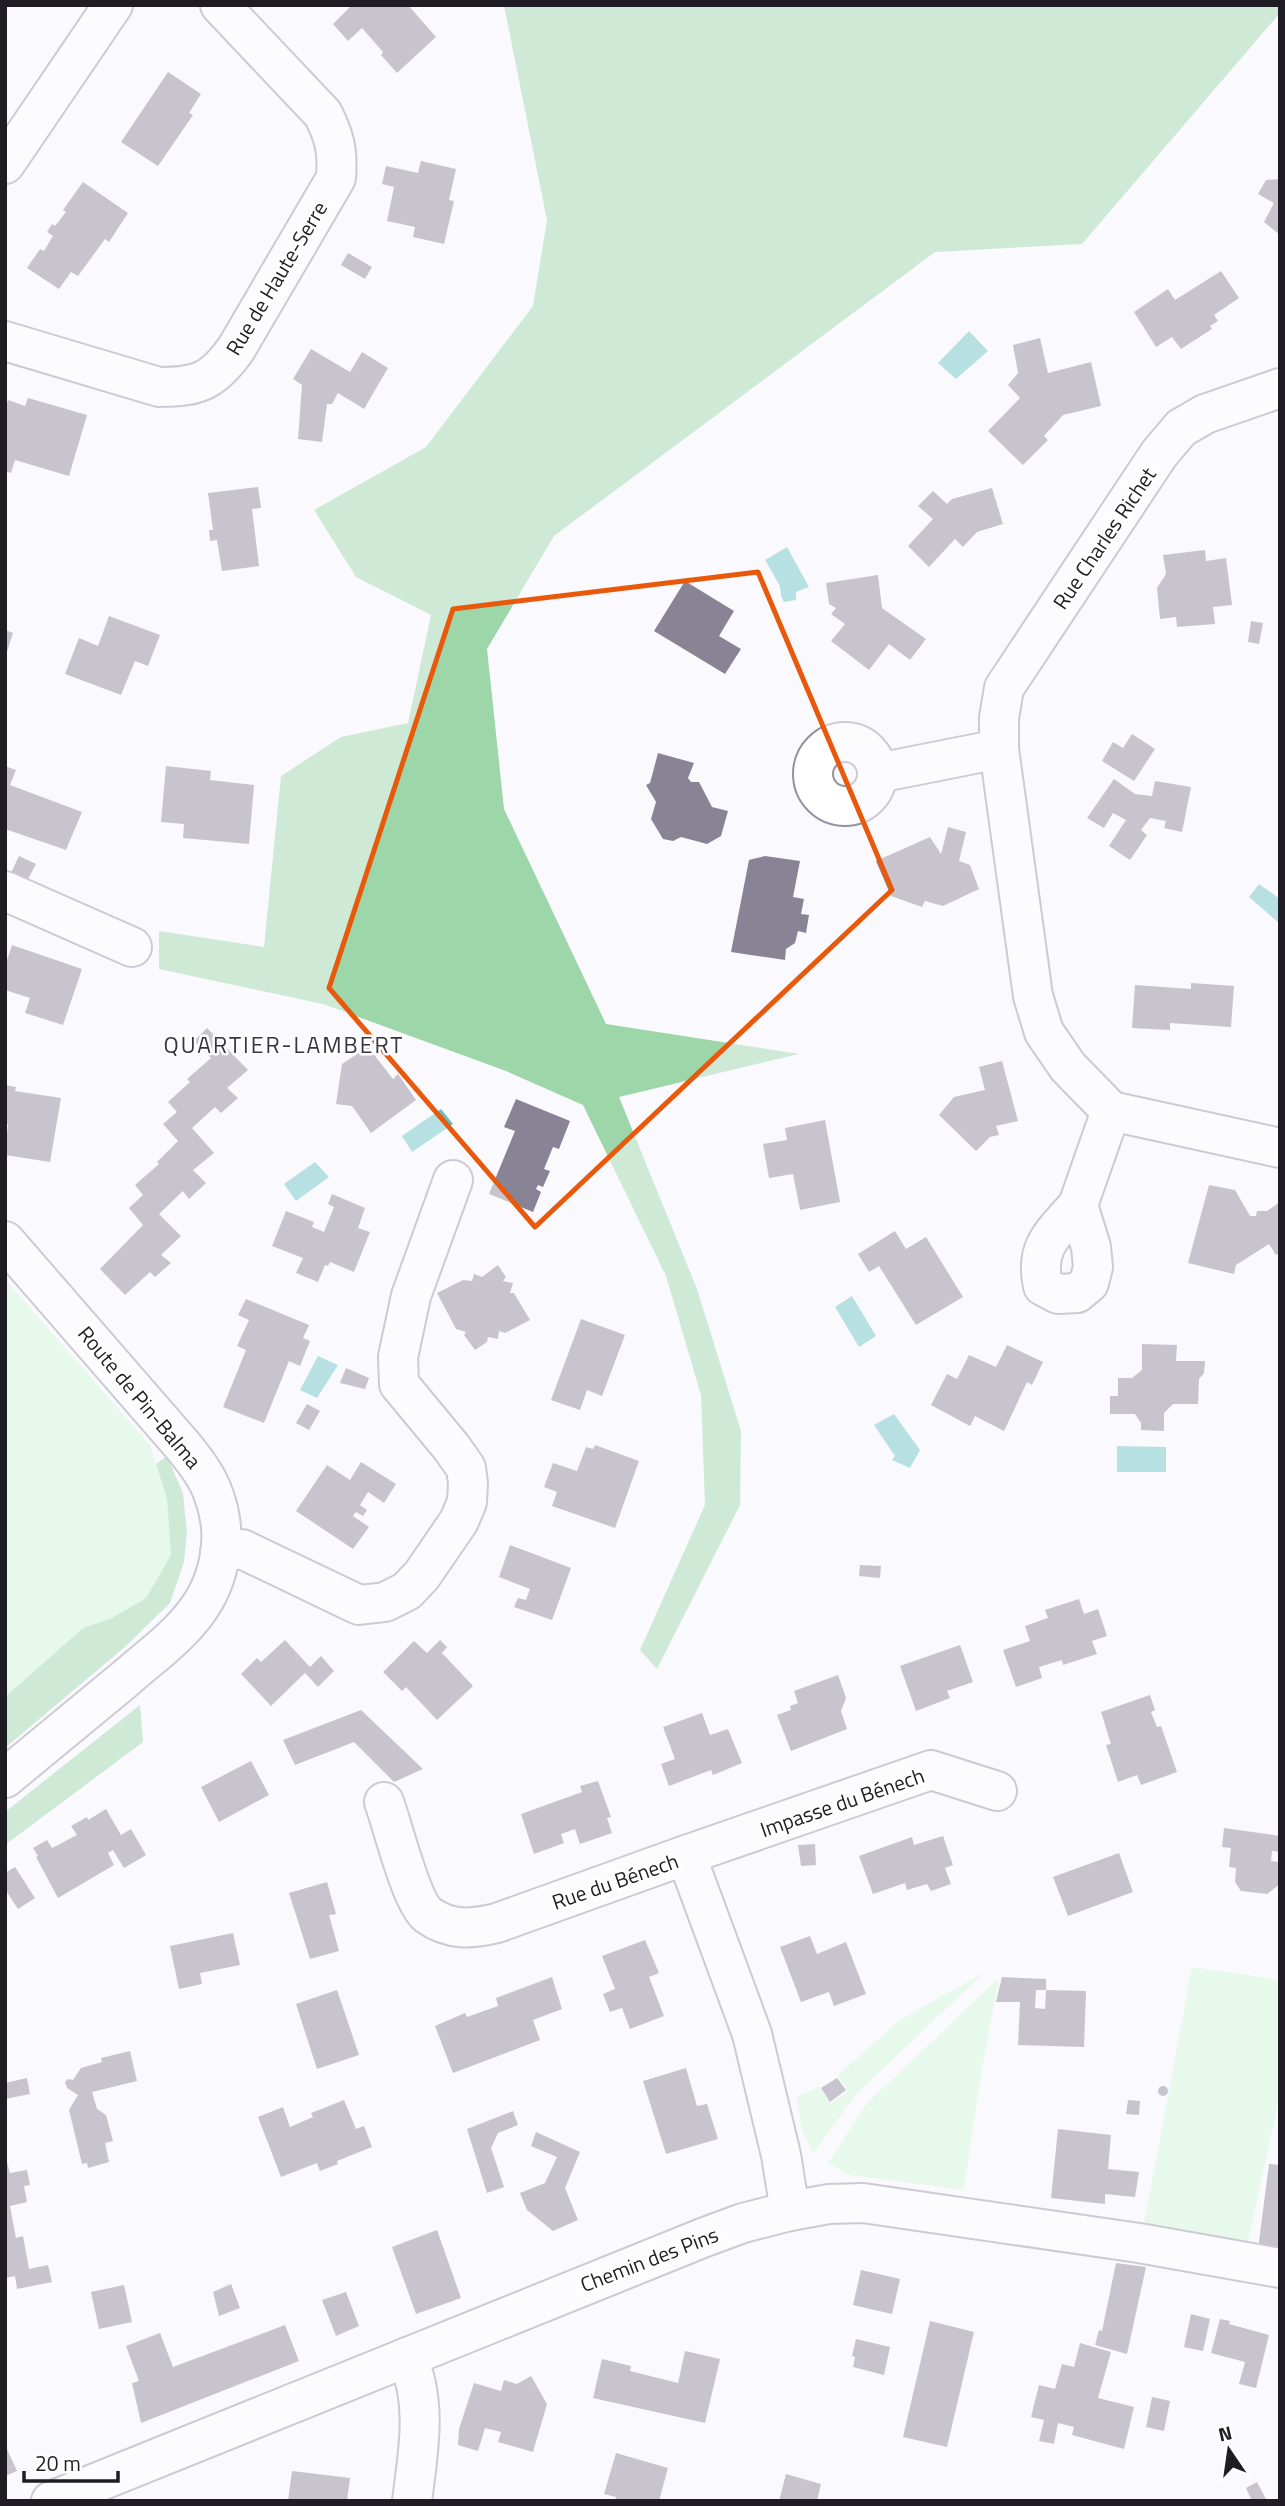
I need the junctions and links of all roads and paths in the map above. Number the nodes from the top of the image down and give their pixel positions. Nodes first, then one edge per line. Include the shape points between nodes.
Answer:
1 (113, 5) edge
2 (220, 5) edge
3 (5, 163) edge
4 (5, 341) edge
5 (1280, 388) edge
6 (999, 749) junction
7 (878, 773) dead end
8 (5, 891) edge
9 (132, 947) dead end
10 (1111, 1111) junction
11 (1280, 1148) edge
12 (453, 1180) dead end
13 (1078, 1205) dead end
14 (5, 1241) edge
15 (220, 1552) junction
16 (5, 1778) edge
17 (997, 1791) dead end
18 (384, 1802) dead end
19 (687, 1855) junction
20 (790, 2211) junction
21 (1280, 2268) edge
22 (407, 2357) junction
23 (51, 2501) edge
24 (412, 2501) edge

1 - 3 street
2 - 4 street, Rue de Haute-Serre via 323,114 338,155 336,178 236,349 220,371 205,379 183,387 159,387
5 - 6 street, Rue Charles Richet via 1205,414 1181,428 1159,454 1004,688
6 - 7 street
6 - 10 street, Rue Charles Richet via 1033,996 1044,1032 1068,1067
8 - 9 street
10 - 11 street
10 - 13 street
12 - 15 street via 411,1296 398,1357 399,1384 466,1468 467,1502 459,1521 422,1575 407,1591 385,1602 359,1605 242,1549
14 - 15 street, Route de Pin-Balma via 204,1474 219,1517
15 - 16 street, Route de Pin-Balma via 206,1597 189,1622
17 - 19 street, Impasse du Bénech via 931,1770
18 - 19 street, Rue du Bénech via 413,1889 426,1913 447,1925 471,1929 497,1923
19 - 20 street, Rue du Bénech via 752,2034
20 - 21 street, Chemin des Pins via 829,2203 863,2203
20 - 22 street, Chemin des Pins via 693,2241
22 - 23 street, Chemin des Pins
22 - 24 street via 421,2421

